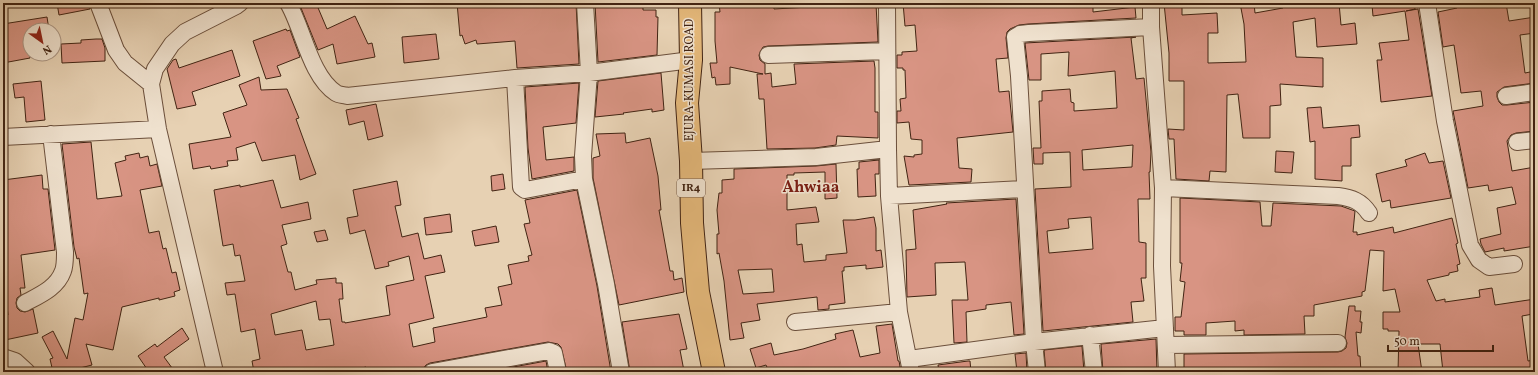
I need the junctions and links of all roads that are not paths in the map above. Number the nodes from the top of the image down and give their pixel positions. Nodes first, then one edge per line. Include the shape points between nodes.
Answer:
1 (98, 3) edge
2 (240, 3) edge
3 (288, 3) edge
4 (585, 3) edge
5 (690, 3) edge
6 (887, 3) edge
7 (1151, 3) edge
8 (1427, 3) edge
9 (1151, 27) junction
10 (887, 51) junction
11 (768, 55) dead end
12 (691, 60) junction
13 (589, 73) junction
14 (515, 78) junction
15 (151, 84) junction
16 (1535, 92) edge
17 (1506, 96) dead end
18 (158, 129) junction
19 (51, 134) junction
20 (3, 137) edge
21 (1535, 140) edge
22 (1517, 142) dead end
23 (888, 149) junction
24 (691, 161) junction
25 (584, 179) junction
26 (1163, 188) junction
27 (1024, 189) junction
28 (889, 196) junction
29 (1369, 213) dead end
30 (1514, 264) dead end
31 (25, 303) dead end
32 (899, 312) junction
33 (795, 322) dead end
34 (1165, 328) junction
35 (1090, 335) junction
36 (1034, 342) junction
37 (1338, 343) dead end
38 (1166, 345) junction
39 (3, 357) edge
40 (910, 365) edge
41 (496, 367) edge
42 (27, 372) edge
43 (214, 372) edge
44 (432, 372) edge
45 (558, 372) edge
46 (621, 372) edge
47 (714, 372) edge
48 (1037, 372) edge
49 (1094, 372) edge
50 (1167, 372) edge

1 - 15 street via 116,50 125,63
2 - 15 street via 185,32 172,44 156,69
3 - 14 street via 315,66 336,94 347,96
4 - 13 street
5 - 12 main road, EJURA-KUMASI ROAD / IR4
6 - 10 street
7 - 9 street
8 - 30 street via 1447,128 1470,245 1480,260 1489,267
9 - 26 street
9 - 27 street via 1015,36
10 - 11 street
10 - 23 street
12 - 13 street
12 - 24 main road, EJURA-KUMASI ROAD / IR4 via 688,103
13 - 14 street
13 - 25 street via 583,156
14 - 25 street via 521,187 525,190
15 - 18 street
16 - 17 street
18 - 19 street
18 - 43 street
19 - 20 street
19 - 31 street via 65,252 64,271 56,284
21 - 22 street
23 - 24 street via 816,157
23 - 28 street
24 - 47 main road, EJURA-KUMASI ROAD / IR4 via 692,223 698,292
25 - 46 street
26 - 29 street via 1338,196 1353,198 1364,205
26 - 34 street via 1162,266
27 - 28 street
27 - 36 street
28 - 32 street
32 - 33 street
32 - 40 street
34 - 35 street
34 - 38 street
35 - 36 street
35 - 49 street
36 - 40 street
36 - 48 street
37 - 38 street
38 - 50 street
39 - 42 street via 16,361
41 - 44 street
41 - 45 street via 549,351 554,353

